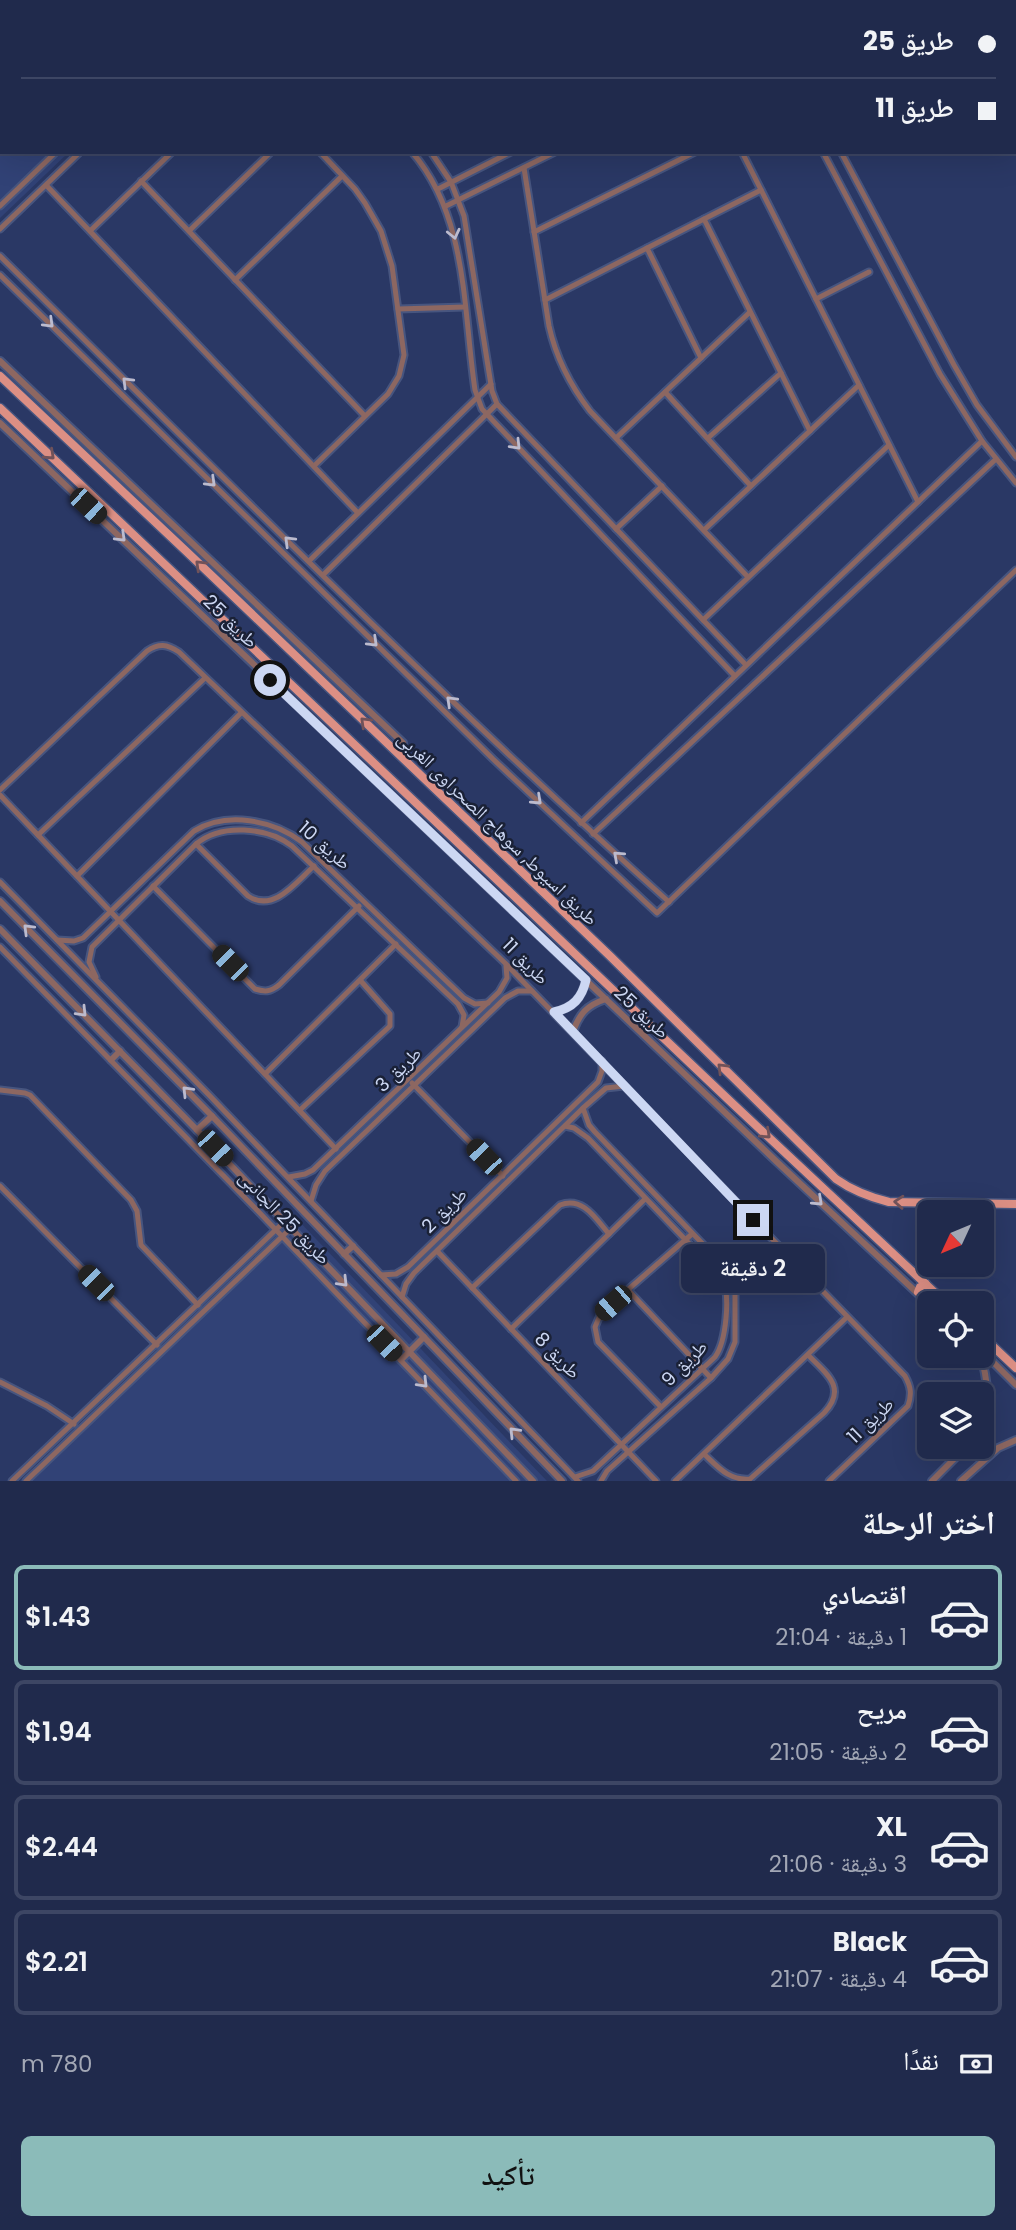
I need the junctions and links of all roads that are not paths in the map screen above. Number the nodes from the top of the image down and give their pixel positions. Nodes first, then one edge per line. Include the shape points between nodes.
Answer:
1 (54, 154) edge
2 (78, 154) edge
3 (170, 154) edge
4 (269, 154) edge
5 (322, 154) edge
6 (413, 154) edge
7 (432, 154) edge
8 (507, 154) edge
9 (551, 154) edge
10 (691, 154) edge
11 (743, 154) edge
12 (824, 154) edge
13 (842, 154) edge
14 (524, 168) junction
15 (342, 176) junction
16 (141, 181) junction
17 (451, 182) junction
18 (46, 185) junction
19 (438, 189) junction
20 (761, 190) junction
21 (459, 200) junction
22 (0, 206) edge
23 (446, 206) junction
24 (704, 219) junction
25 (0, 229) edge
26 (90, 230) junction
27 (189, 231) junction
28 (534, 232) junction
29 (647, 248) junction
30 (0, 256) edge
31 (869, 272) dead end
32 (0, 275) edge
33 (235, 280) junction
34 (816, 299) junction
35 (545, 300) junction
36 (465, 307) junction
37 (398, 309) junction
38 (750, 312) junction
39 (701, 358) junction
40 (0, 361) edge
41 (781, 373) junction
42 (0, 376) edge
43 (491, 384) junction
44 (859, 384) junction
45 (665, 392) junction
46 (477, 397) junction
47 (497, 404) junction
48 (0, 408) edge
49 (486, 415) junction
50 (365, 416) junction
51 (0, 423) edge
52 (810, 431) junction
53 (616, 438) junction
54 (708, 439) junction
55 (982, 441) junction
56 (889, 445) junction
57 (1016, 457) edge
58 (996, 459) junction
59 (314, 466) junction
60 (1016, 483) edge
61 (662, 486) junction
62 (751, 486) junction
63 (918, 502) junction
64 (358, 513) junction
65 (616, 529) junction
66 (704, 530) junction
67 (309, 561) junction
68 (1016, 570) edge
69 (323, 575) junction
70 (748, 577) junction
71 (703, 620) junction
72 (746, 665) junction
73 (735, 676) junction
74 (205, 678) junction
75 (242, 713) junction
76 (403, 743) joint
77 (396, 752) junction
78 (0, 793) edge
79 (581, 823) junction
80 (194, 831) junction
81 (290, 833) junction
82 (593, 834) junction
83 (38, 835) junction
84 (201, 839) junction
85 (285, 840) junction
86 (196, 844) junction
87 (314, 866) junction
88 (77, 876) junction
89 (0, 882) edge
90 (153, 886) junction
91 (0, 901) edge
92 (363, 901) junction
93 (669, 902) junction
94 (358, 907) junction
95 (111, 912) junction
96 (119, 920) junction
97 (0, 929) edge
98 (57, 939) junction
99 (396, 944) junction
100 (0, 947) edge
101 (505, 963) junction
102 (360, 980) junction
103 (586, 980) junction
104 (98, 984) junction
105 (533, 991) junction
106 (606, 999) junction
107 (488, 1003) junction
108 (554, 1012) junction
109 (463, 1027) junction
110 (573, 1032) junction
111 (120, 1051) junction
112 (111, 1060) junction
113 (602, 1061) junction
114 (265, 1074) junction
115 (412, 1083) junction
116 (626, 1086) junction
117 (0, 1090) edge
118 (583, 1108) junction
119 (300, 1110) junction
120 (212, 1116) junction
121 (565, 1126) junction
122 (197, 1130) junction
123 (336, 1149) junction
124 (501, 1175) junction
125 (288, 1177) junction
126 (507, 1181) junction
127 (0, 1185) edge
128 (645, 1199) junction
129 (311, 1201) junction
130 (1016, 1204) edge
131 (285, 1221) junction
132 (291, 1228) junction
133 (276, 1230) junction
134 (610, 1234) junction
135 (692, 1234) junction
136 (282, 1236) junction
137 (684, 1240) junction
138 (353, 1245) junction
139 (437, 1251) junction
140 (344, 1254) junction
141 (381, 1275) junction
142 (926, 1284) junction
143 (472, 1288) junction
144 (628, 1290) junction
145 (917, 1291) edge
146 (918, 1291) edge
147 (933, 1291) edge
148 (402, 1297) junction
149 (198, 1305) junction
150 (735, 1313) junction
151 (743, 1314) dead end
152 (847, 1317) junction
153 (511, 1329) junction
154 (424, 1337) junction
155 (157, 1345) junction
156 (994, 1347) edge
157 (410, 1352) junction
158 (808, 1355) junction
159 (401, 1360) junction
160 (994, 1366) edge
161 (1016, 1368) edge
162 (703, 1369) junction
163 (127, 1374) junction
164 (710, 1378) junction
165 (132, 1380) junction
166 (0, 1382) edge
167 (1016, 1385) edge
168 (661, 1407) junction
169 (74, 1424) junction
170 (1016, 1440) edge
171 (51, 1445) junction
172 (621, 1445) junction
173 (57, 1451) junction
174 (628, 1452) junction
175 (704, 1454) junction
176 (954, 1459) edge
177 (576, 1479) edge
178 (15, 1480) edge
179 (26, 1481) edge
180 (516, 1481) edge
181 (533, 1481) edge
182 (562, 1481) edge
183 (601, 1481) edge
184 (656, 1481) edge
185 (675, 1481) edge
186 (829, 1481) edge
187 (932, 1481) edge
188 (961, 1481) edge

1 - 22 street
2 - 18 street
3 - 16 street
4 - 27 street
5 - 15 street
6 - 19 street
7 - 17 street
8 - 17 street
9 - 14 street
10 - 28 street
11 - 20 street
12 - 55 street via 940,374
13 - 57 street via 971,395
14 - 21 street
14 - 28 street
15 - 33 street
15 - 37 street via 381,230
16 - 26 street
16 - 27 street
17 - 19 street
17 - 21 street
18 - 25 street
18 - 26 street
19 - 23 street
20 - 24 street
20 - 34 street
21 - 23 street
21 - 43 street
23 -> 36 street
24 - 29 street
24 - 38 street
26 - 59 street
27 - 33 street
28 - 35 street
29 - 35 street
29 - 39 street
67 -> 30 street
31 - 34 street
32 -> 93 street via 657,913
33 - 50 street
34 - 44 street
35 - 53 street via 554,346 569,381
36 - 37 street
36 - 46 street
37 - 50 street via 402,366 388,394
38 - 39 street
38 - 41 street
39 - 45 street
40 - 76 street
41 - 52 street
41 - 54 street
77 -> 42 main road, طريق اسيوط, سوهاج الصحراوى الغربى
43 - 46 street
43 - 47 street
44 - 52 street
44 - 56 street
45 - 53 street
45 - 54 street
46 - 49 street
46 - 64 street
47 - 49 street
47 - 65 street
48 -> 142 main road, طريق اسيوط, سوهاج الصحراوى الغربى
49 - 69 street
49 -> 73 street
50 - 59 street
51 -> 103 street, طريق 25
52 - 62 street
53 - 61 street
54 - 62 street
55 - 58 street
55 - 63 street
56 - 63 street
56 - 70 street
58 - 60 street
58 - 82 street
59 - 64 street
61 - 65 street
61 - 66 street
62 - 66 street
63 - 72 street
64 - 67 street
65 - 71 street
66 - 70 street
67 - 69 street
68 - 93 street
79 -> 69 street
70 - 71 street
71 - 72 street
72 - 73 street
73 - 79 street
74 - 75 street, طريق 11
74 - 78 street, طريق 11 via 171,647 154,646
74 - 83 street
75 - 88 street
75 - 101 street, طريق 11
76 - 77 main road
130 -> 77 main road, طريق اسيوط, سوهاج الصحراوى الغربى via 889,1202 836,1180
78 - 83 street, طريق 11
79 - 82 street
80 - 81 street, طريق 10 via 230,820
80 - 84 street
80 - 95 street, طريق 10
81 - 85 street
81 - 92 street, طريق 10
93 -> 82 street
83 - 88 street, طريق 11
84 - 85 street, طريق 10 via 228,831 265,833
84 - 86 street
85 - 87 street, طريق 10
86 - 87 street via 256,901 264,903 273,901
86 - 90 street
87 - 94 street, طريق 10
88 - 95 street, طريق 11
89 - 98 street
90 - 94 street via 263,992 279,985
90 - 96 street
120 -> 91 street
92 - 94 street
92 - 107 street, طريق 10 via 464,998 475,1004
94 - 99 street, طريق 10
95 - 96 street, طريق 11
95 - 98 street, طريق 10 via 83,937
96 - 104 street via 89,954
96 - 114 street, طريق 11
97 -> 111 street
98 - 104 street
99 - 102 street
99 - 109 street, طريق 10 via 458,1004 464,1015
100 - 112 street, طريق 25 الجانبى
101 - 105 street, طريق 11
101 - 107 street, طريق 3 via 507,978
102 - 114 street
102 - 119 street via 387,1008 390,1026
103 - 106 street, طريق 25
103 - 108 street via 580,998
104 - 125 street
105 - 108 street, طريق 11
105 - 115 street, طريق 3 via 518,990 505,998
106 - 110 street via 581,1014
106 -> 145 street, طريق 25
107 - 109 street, طريق 3
108 - 110 street, طريق 11
109 - 115 street, طريق 3
110 - 113 street, طريق 11
111 - 112 street
111 - 122 street
112 - 133 street, طريق 25 الجانبى
113 - 116 street, طريق 11
113 - 124 street, طريق 2 via 598,1082
114 - 119 street, طريق 11
115 - 123 street, طريق 3
115 - 124 street
115 - 129 street, طريق 3 via 325,1171
116 - 118 street, طريق 2 via 606,1088
116 - 152 street, طريق 11
117 - 149 street via 35,1099 131,1200 141,1245
118 - 121 street, طريق 2
118 - 135 street, طريق 9 via 595,1132
119 - 123 street, طريق 11
120 - 122 street
120 - 140 street
121 - 126 street, طريق 2
121 - 128 street, طريق 9 via 588,1138
122 - 131 street
123 - 125 street, طريق 3 via 313,1170
124 - 126 street
124 - 141 street, طريق 2 via 408,1267
125 - 129 street
126 - 139 street, طريق 2
127 - 155 street
128 - 134 street
128 - 137 street, طريق 9
129 - 138 street
131 - 132 street
131 - 133 street
132 - 136 street
132 -> 157 street
133 - 136 street, طريق 25 الجانبى
133 - 149 street
134 - 143 street via 580,1204 560,1205
134 - 153 street
135 - 137 street
135 - 150 street, طريق 9 via 731,1274
136 - 159 street, طريق 25 الجانبى
136 - 165 street
137 - 144 street
137 - 162 street, طريق 9 via 722,1278 726,1289 723,1340
138 - 140 street
138 - 141 street
139 - 143 street, طريق 8
139 - 148 street, طريق 2 via 410,1278
140 - 154 street
141 - 148 street
142 - 146 main road
142 - 147 main road, طريق اسيوط, سوهاج الصحراوى الغربى
143 - 153 street, طريق 8
144 - 162 street
144 - 168 street via 601,1313 595,1326 598,1342
148 - 177 street
149 - 155 street
150 - 151 street
150 - 164 street, طريق 9 via 732,1352
152 - 158 street
152 - 186 street, طريق 11 via 905,1376 911,1395 899,1416
153 - 172 street, طريق 8
154 - 157 street
182 -> 154 street
155 - 163 street
156 - 161 main road
157 - 159 street
157 - 181 street
158 - 175 street
158 - 175 street via 834,1386 835,1396 824,1413 750,1479 733,1479
159 -> 180 street, طريق 25 الجانبى
160 - 167 street
162 - 164 street
162 - 168 street, طريق 9
163 - 165 street
163 - 169 street
164 - 174 street, طريق 9
165 - 173 street
166 - 169 street
168 - 172 street, طريق 9
169 - 171 street
170 - 188 street via 998,1448
171 - 173 street
171 - 178 street
172 - 174 street, طريق 8
172 - 177 street, طريق 9 via 593,1471
173 - 179 street
174 - 183 street, طريق 9
174 - 184 street, طريق 8
175 - 185 street
176 - 187 street

